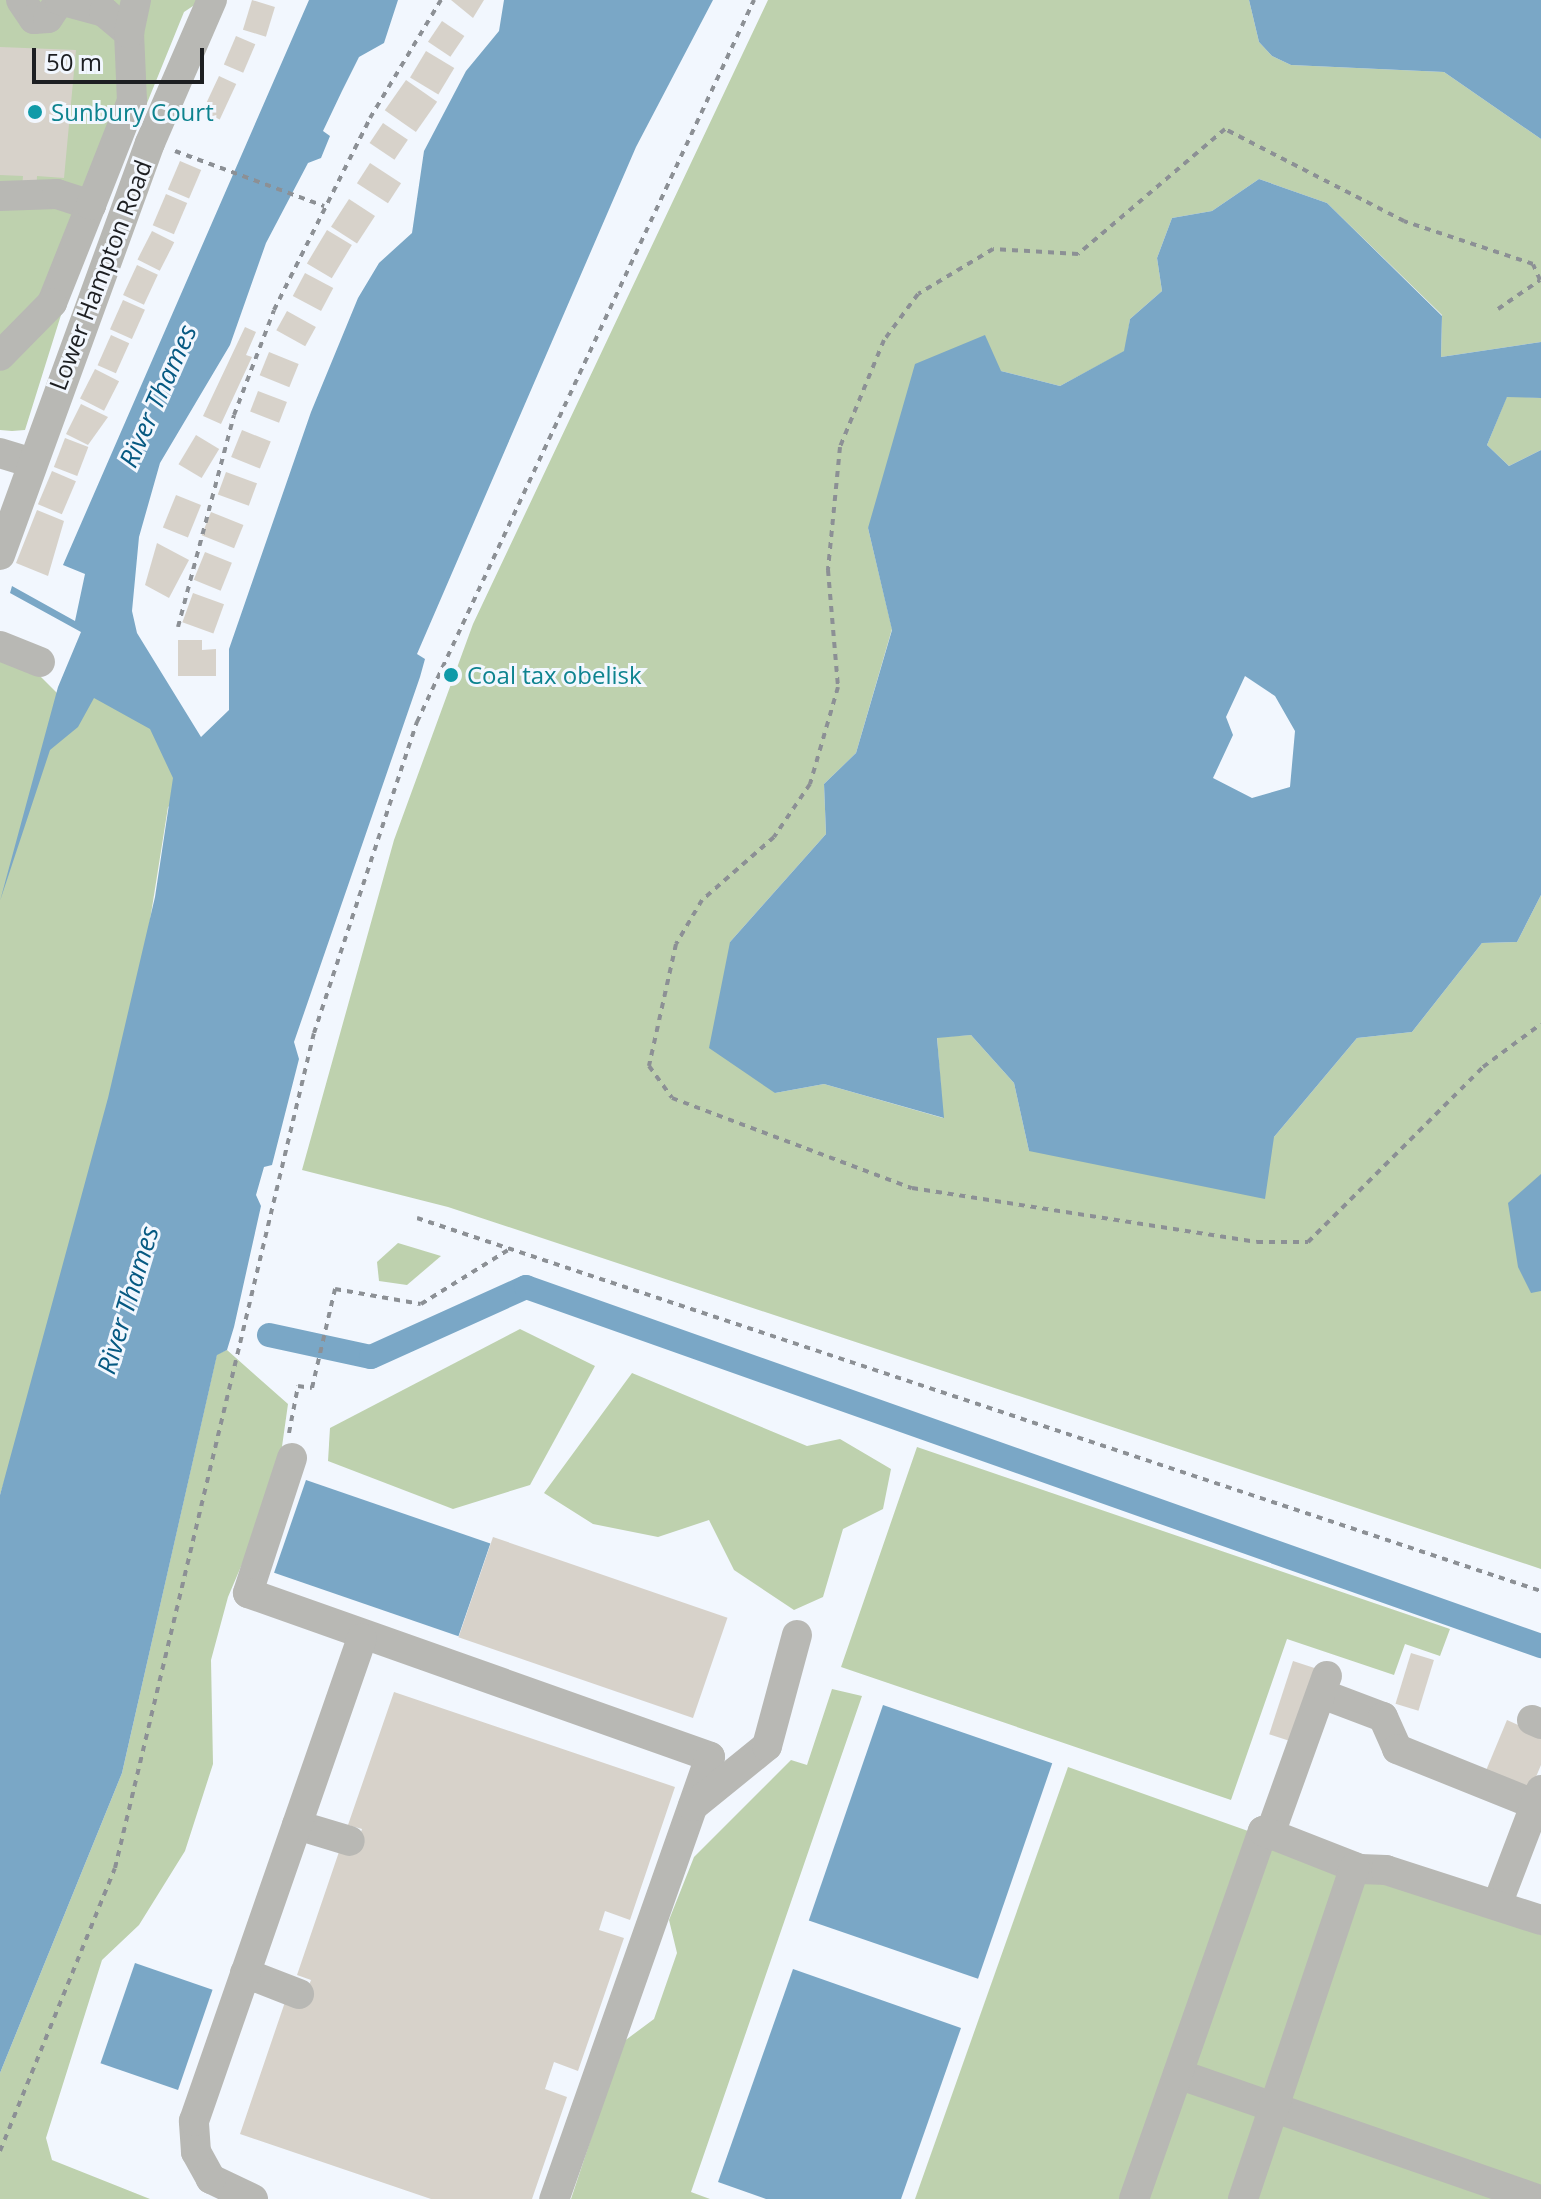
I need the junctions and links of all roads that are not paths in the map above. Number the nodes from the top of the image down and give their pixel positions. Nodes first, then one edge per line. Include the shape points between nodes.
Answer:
1 (5, 0) edge
2 (21, 0) edge
3 (60, 0) edge
4 (136, 0) edge
5 (212, 0) edge
6 (0, 4) edge
7 (129, 33) junction
8 (0, 196) edge
9 (91, 205) junction
10 (0, 356) edge
11 (0, 453) edge
12 (30, 462) junction
13 (7, 504) edge
14 (0, 555) edge
15 (0, 646) edge
16 (40, 662) dead end
17 (292, 1458) road end
18 (797, 1635) dead end
19 (362, 1638) junction
20 (1539, 1801) edge
21 (693, 1806) junction
22 (297, 1825) junction
23 (1270, 1834) junction
24 (350, 1841) dead end
25 (1355, 1867) junction
26 (1497, 1905) junction
27 (1541, 1920) edge
28 (245, 1973) junction
29 (299, 1994) dead end
30 (1178, 2074) junction
31 (1274, 2107) junction
32 (253, 2199) edge
33 (554, 2199) edge
34 (1134, 2199) edge
35 (1243, 2199) edge
36 (1536, 2199) edge

1 - 6 street
2 - 3 street via 34,19 48,18
3 - 7 street via 104,12
4 - 7 street
5 - 12 street, Lower Hampton Road via 150,143
7 - 9 street via 132,101
8 - 9 street via 57,194
9 - 10 street via 52,303
11 - 12 street
12 - 13 street, Lower Hampton Road
13 - 14 street, Lower Hampton Road
15 - 16 street
17 - 19 street via 248,1593
18 - 21 street via 767,1746
19 - 21 street via 710,1757
19 - 22 street
20 - 23 street via 1397,1749 1383,1717 1324,1684
20 - 26 street
21 - 33 street
22 - 24 street
22 - 28 street
23 - 25 street
23 - 30 street via 1263,1831
25 - 26 street via 1386,1870
25 - 31 street
26 - 27 street
28 - 29 street
28 - 32 street via 194,2121 196,2152 211,2179
30 - 31 street
30 - 34 street
31 - 35 street
31 - 36 street

